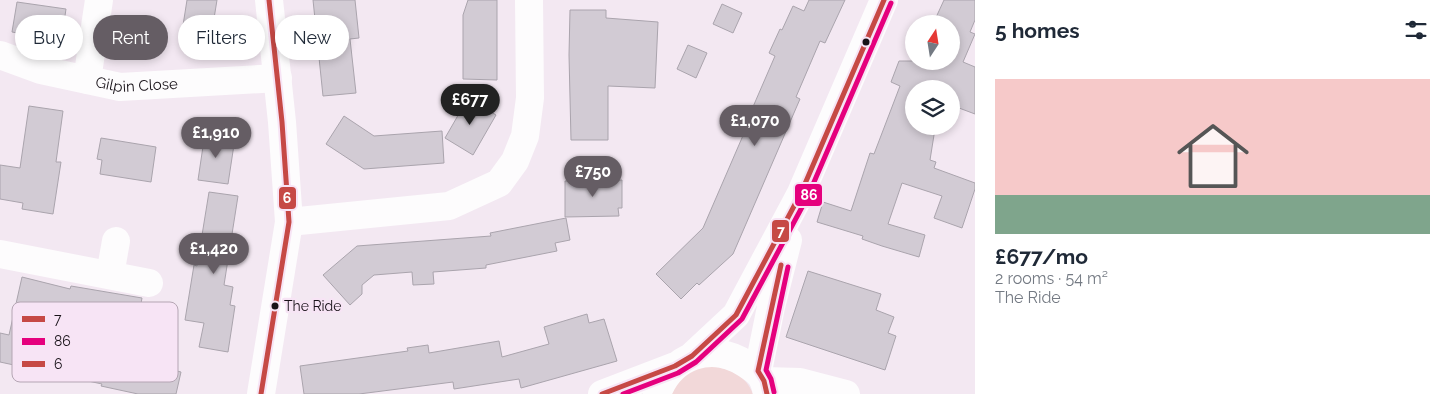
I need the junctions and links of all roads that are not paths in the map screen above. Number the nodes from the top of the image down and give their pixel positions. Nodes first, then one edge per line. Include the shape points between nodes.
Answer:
1 (99, 0) edge
2 (269, 0) edge
3 (530, 0) edge
4 (884, 0) edge
5 (0, 56) edge
6 (278, 78) junction
7 (87, 80) junction
8 (802, 193) junction
9 (289, 222) junction
10 (116, 241) dead end
11 (0, 254) edge
12 (110, 275) junction
13 (149, 283) dead end
14 (683, 361) junction
15 (763, 382) edge
16 (261, 394) edge
17 (602, 394) edge
18 (657, 394) edge
19 (846, 394) edge

1 - 7 street
2 - 6 street
3 - 9 street via 530,98 525,136 515,161 499,183 449,206
4 - 8 street
5 - 7 street, Gilpin Close via 41,70
6 - 7 street, Gilpin Close via 120,87
6 - 9 street
8 - 14 street via 736,315
8 - 15 street via 770,307
9 - 16 street
10 - 12 street
11 - 12 street
12 - 13 street
14 - 15 street via 703,353 727,355 738,359
14 - 17 street
14 - 18 street via 664,378
15 - 19 street via 800,382

